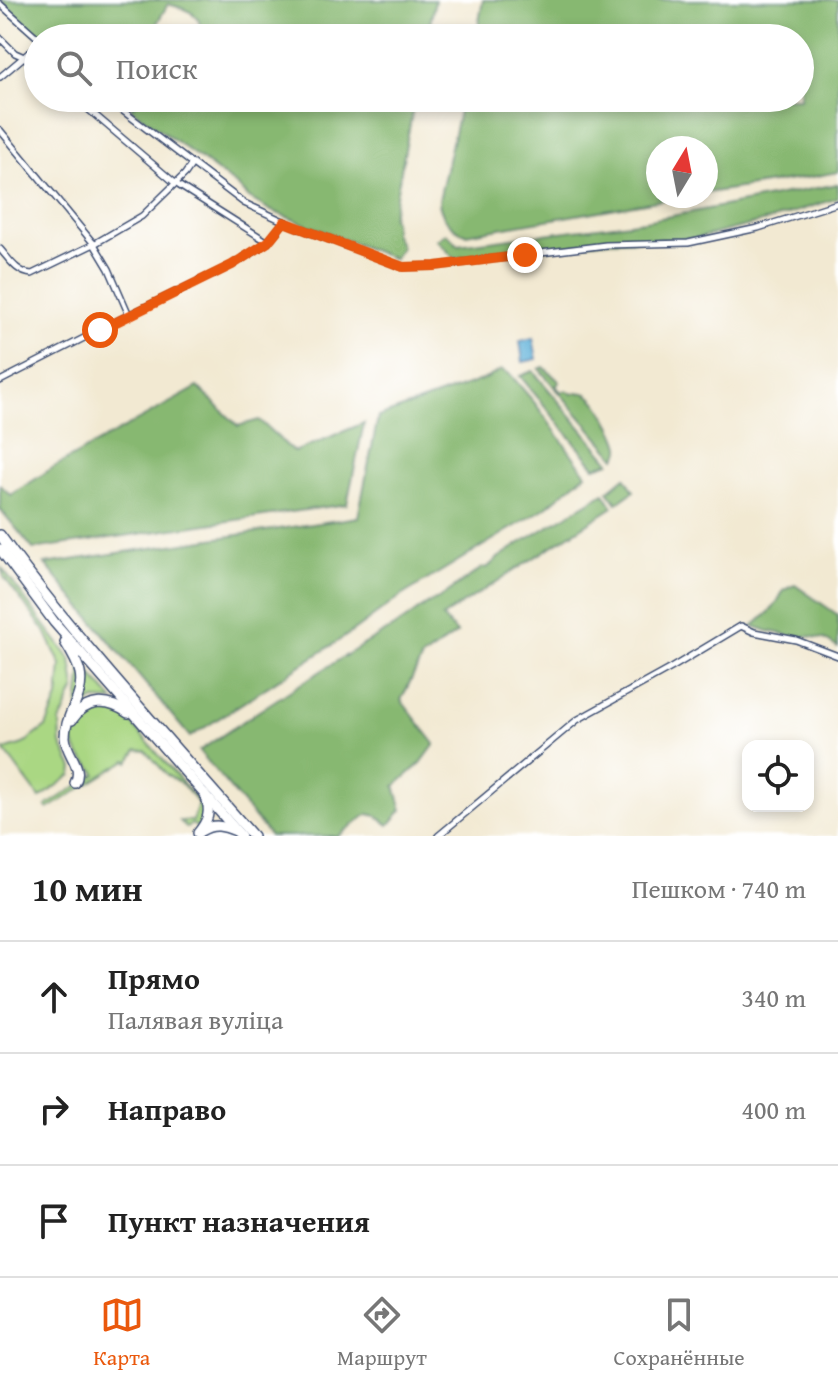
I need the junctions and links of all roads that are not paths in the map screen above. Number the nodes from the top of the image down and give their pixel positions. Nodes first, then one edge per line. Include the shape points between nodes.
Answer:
1 (0, 4) edge
2 (24, 25) edge
3 (0, 38) edge
4 (24, 57) joint
5 (0, 77) edge
6 (91, 112) edge
7 (124, 112) edge
8 (0, 130) edge
9 (192, 164) junction
10 (175, 183) junction
11 (838, 203) edge
12 (284, 222) junction
13 (268, 242) junction
14 (94, 244) junction
15 (0, 249) edge
16 (129, 315) junction
17 (0, 381) edge
18 (0, 535) edge
19 (0, 549) edge
20 (54, 622) junction
21 (838, 656) edge
22 (141, 722) junction
23 (205, 794) junction
24 (239, 834) edge
25 (253, 836) edge
26 (438, 836) edge

1 - 2 street
3 - 4 street
4 - 5 street
6 - 10 street
7 - 9 street
8 - 14 street
9 - 10 street
9 - 12 street via 244,203
10 - 13 street
10 - 14 street via 142,216
11 - 12 street via 688,243 606,245 418,268 394,265
12 - 13 street
13 - 16 street
14 - 15 street via 32,274
14 - 16 street
16 - 17 street
18 - 25 highway via 71,628
19 - 20 highway
20 - 22 highway
20 - 22 highway via 81,673 81,690 65,735 79,781 85,768 69,734 77,713 104,703
21 - 26 street via 741,626 577,720
22 - 23 highway
23 - 24 highway
23 - 24 highway via 208,815 198,833 217,825

